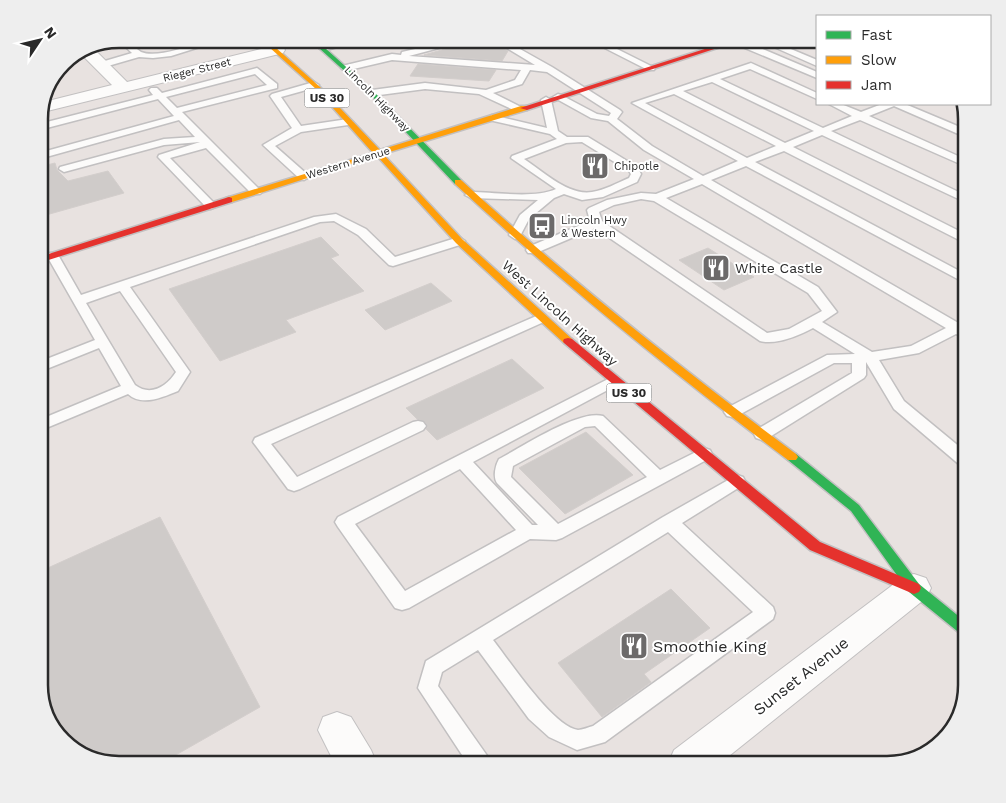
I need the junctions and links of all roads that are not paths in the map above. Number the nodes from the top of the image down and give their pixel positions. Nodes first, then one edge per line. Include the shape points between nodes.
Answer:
1 (132, 48) edge
2 (191, 48) edge
3 (257, 48) edge
4 (274, 48) edge
5 (323, 48) edge
6 (406, 48) edge
7 (430, 48) edge
8 (514, 48) edge
9 (609, 48) edge
10 (714, 48) edge
11 (757, 48) edge
12 (781, 48) edge
13 (90, 54) edge
14 (140, 54) junction
15 (392, 57) junction
16 (816, 63) edge
17 (101, 65) junction
18 (345, 68) junction
19 (651, 68) junction
20 (526, 69) junction
21 (549, 70) junction
22 (455, 71) junction
23 (475, 72) junction
24 (497, 74) junction
25 (816, 74) edge
26 (430, 77) dead end
27 (713, 79) junction
28 (146, 82) junction
29 (314, 85) junction
30 (425, 86) junction
31 (442, 87) junction
32 (124, 88) junction
33 (464, 89) junction
34 (581, 90) junction
35 (675, 91) junction
36 (483, 92) junction
37 (372, 93) junction
38 (159, 96) junction
39 (558, 96) junction
40 (816, 96) edge
41 (546, 100) junction
42 (836, 105) edge
43 (888, 105) edge
44 (898, 105) edge
45 (49, 106) edge
46 (518, 109) junction
47 (860, 116) junction
48 (181, 118) junction
49 (492, 118) junction
50 (612, 119) junction
51 (348, 122) junction
52 (48, 125) edge
53 (298, 129) junction
54 (958, 130) edge
55 (822, 131) junction
56 (553, 132) junction
57 (566, 140) junction
58 (418, 141) junction
59 (164, 142) junction
60 (205, 142) junction
61 (784, 147) junction
62 (48, 154) edge
63 (377, 154) junction
64 (958, 160) edge
65 (746, 162) junction
66 (64, 169) dead end
67 (304, 177) junction
68 (702, 180) junction
69 (564, 190) junction
70 (256, 192) junction
71 (471, 194) junction
72 (550, 196) junction
73 (958, 196) edge
74 (657, 198) junction
75 (211, 206) junction
76 (596, 223) junction
77 (515, 235) junction
78 (958, 235) edge
79 (460, 241) junction
80 (532, 250) junction
81 (53, 256) junction
82 (48, 257) edge
83 (958, 275) edge
84 (123, 286) junction
85 (78, 301) junction
86 (541, 318) junction
87 (813, 322) junction
88 (958, 329) edge
89 (958, 333) edge
90 (103, 342) junction
91 (865, 358) junction
92 (48, 363) edge
93 (614, 381) junction
94 (130, 388) junction
95 (732, 412) junction
96 (48, 422) edge
97 (418, 426) dead end
98 (762, 434) junction
99 (704, 454) junction
100 (958, 455) edge
101 (462, 461) junction
102 (658, 479) junction
103 (737, 481) junction
104 (669, 522) junction
105 (528, 532) junction
106 (556, 533) junction
107 (914, 588) junction
108 (958, 624) edge
109 (480, 638) junction
110 (337, 730) dead end
111 (353, 756) edge
112 (475, 756) edge
113 (698, 756) edge

1 - 14 lane
2 - 14 lane via 156,55
3 - 28 street, Rieger Street
4 - 29 main road, US 30
5 - 18 main road, Lincoln Highway / US 30
6 - 15 lane
7 - 15 lane
8 - 21 lane
9 - 19 lane
10 - 19 main road, Western Avenue
11 - 25 lane
12 - 16 lane
13 - 17 street
14 - 17 lane
15 - 18 lane
15 - 22 lane
17 - 32 street
18 - 37 main road, Lincoln Highway / US 30
19 - 34 main road, Western Avenue
20 - 21 lane
20 - 24 lane
20 - 36 lane via 519,82
21 - 34 lane
22 - 23 lane
22 - 31 lane
23 - 24 lane
23 - 33 lane
24 - 36 lane
26 - 30 lane
27 - 35 lane
27 - 40 lane via 751,66
27 - 55 lane
28 - 32 street, Rieger Street
28 - 38 lane
29 - 51 main road, US 30
29 - 53 lane via 275,96
30 - 31 lane
30 - 37 lane
31 - 33 lane
32 - 45 street, Rieger Street
33 - 36 lane
34 - 39 main road, Western Avenue
34 - 50 lane via 617,112
35 - 61 lane
35 - 65 lane via 638,103
36 - 46 lane
37 - 58 main road, Lincoln Highway / US 30
38 - 48 lane
38 - 48 lane via 257,71 274,86
38 - 52 lane
39 - 41 main road, Western Avenue
39 - 50 lane via 594,116
41 - 46 main road, Western Avenue
41 - 56 lane
42 - 47 lane
43 - 47 lane
44 - 54 lane
46 - 49 main road, Western Avenue
47 - 55 lane
47 - 64 lane
48 - 59 lane
48 - 60 lane
48 - 62 lane
49 - 56 lane
49 - 58 main road, Western Avenue
50 - 68 lane via 648,148
51 - 53 lane
51 - 63 main road, US 30
53 - 67 lane via 268,145
55 - 61 lane
55 - 73 lane
56 - 57 lane
57 - 69 lane via 516,158
57 - 69 lane via 584,139 636,174 632,180 593,197 574,196
58 - 63 main road, Western Avenue
58 - 71 main road, West Lincoln Highway / US 30
59 - 60 lane
59 - 66 lane
60 - 70 lane
60 - 75 lane via 164,157
61 - 65 lane
61 - 78 lane
63 - 67 main road, Western Avenue
63 - 79 main road, West Lincoln Highway / US 30
65 - 68 lane
65 - 83 lane
67 - 70 main road, Western Avenue
68 - 74 lane
68 - 88 lane
69 - 72 lane
70 - 75 main road, Western Avenue
71 - 72 lane
71 - 77 main road, West Lincoln Highway / US 30
72 - 77 lane via 524,217
74 - 76 lane via 641,196 611,202 593,210
74 - 87 lane via 813,290 830,312
75 - 81 main road, Western Avenue
76 - 80 lane
76 - 87 lane via 765,338 793,333
77 - 80 main road, West Lincoln Highway / US 30
79 - 84 lane via 393,262 362,232 336,217 318,219
79 - 86 main road, West Lincoln Highway / US 30
80 - 95 main road, West Lincoln Highway / US 30
81 - 82 main road, Western Avenue
81 - 85 lane
84 - 85 lane
84 - 94 lane via 182,372 173,388 137,394
85 - 90 lane
86 - 93 main road, West Lincoln Highway / US 30
86 - 97 lane via 261,442 294,485
87 - 91 lane
89 - 91 lane via 914,350
90 - 92 lane
90 - 94 lane
91 - 95 lane via 832,358
91 - 98 lane via 859,375
91 - 100 lane via 899,406
93 - 99 main road, West Lincoln Highway / US 30
93 - 101 lane
94 - 96 lane
95 - 98 main road, West Lincoln Highway / US 30
98 - 107 main road, West Lincoln Highway / US 30 via 855,508
99 - 102 lane
99 - 103 main road, West Lincoln Highway / US 30
101 - 105 lane
101 - 105 lane via 344,522 402,602
102 - 106 lane
102 - 106 lane via 598,420 582,422 505,463 504,478
103 - 104 lane
103 - 107 main road, West Lincoln Highway / US 30 via 815,546
104 - 109 lane
104 - 109 lane via 766,613 598,735 576,740 556,730 536,712
105 - 106 lane
107 - 108 main road, West Lincoln Highway / US 30
107 - 113 street, Sunset Avenue
109 - 112 lane via 433,667 428,688
110 - 111 street

